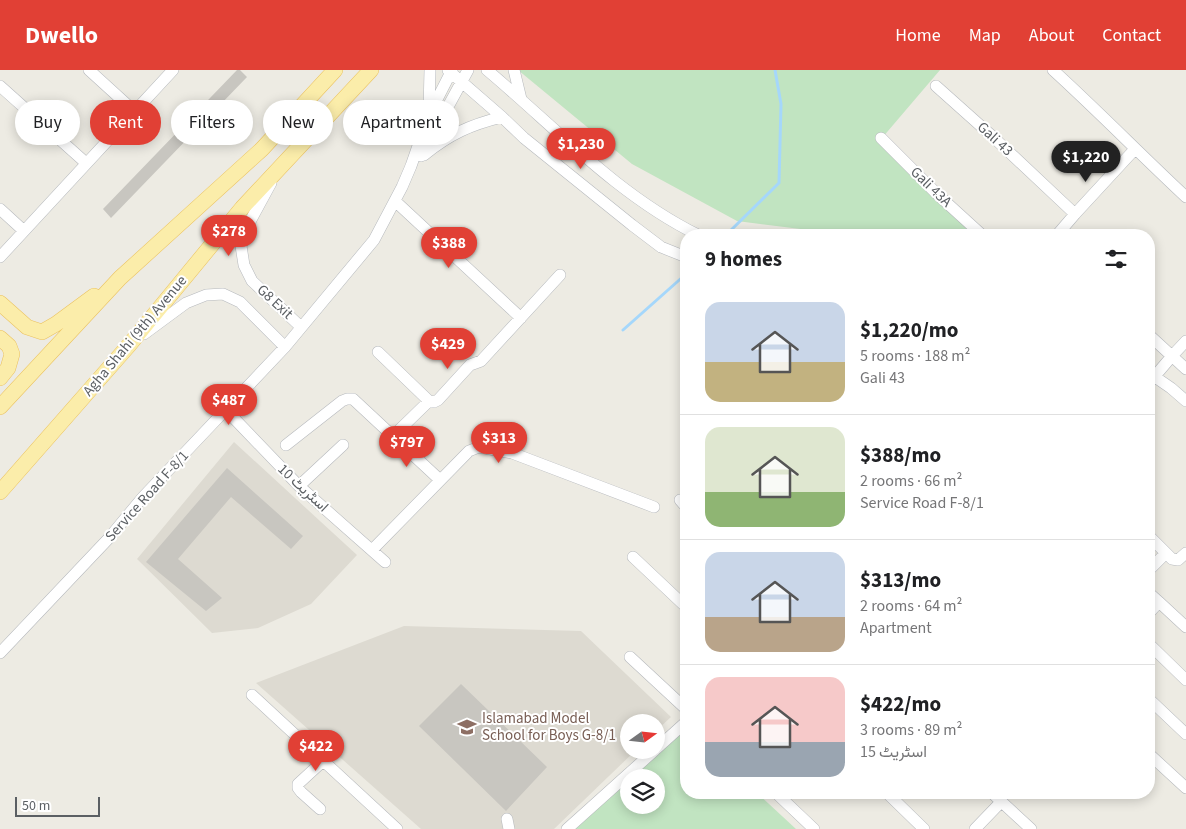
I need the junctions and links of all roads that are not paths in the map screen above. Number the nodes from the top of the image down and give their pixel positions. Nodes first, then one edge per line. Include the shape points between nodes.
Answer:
1 (90, 70) edge
2 (173, 70) edge
3 (335, 70) edge
4 (371, 70) edge
5 (430, 70) edge
6 (468, 70) edge
7 (487, 70) edge
8 (514, 70) edge
9 (1053, 70) edge
10 (450, 71) edge
11 (461, 82) junction
12 (0, 86) edge
13 (936, 86) dead end
14 (522, 99) junction
15 (122, 100) edge
16 (144, 100) edge
17 (430, 100) edge
18 (436, 100) edge
19 (502, 117) junction
20 (881, 138) dead end
21 (103, 145) edge
22 (418, 145) edge
23 (1135, 149) junction
24 (420, 158) junction
25 (86, 163) junction
26 (411, 166) junction
27 (278, 168) junction
28 (1186, 197) edge
29 (396, 201) junction
30 (0, 209) edge
31 (1075, 214) junction
32 (686, 229) edge
33 (975, 229) edge
34 (1062, 229) edge
35 (24, 231) junction
36 (680, 254) edge
37 (0, 256) edge
38 (560, 275) dead end
39 (120, 278) junction
40 (1, 304) edge
41 (521, 318) junction
42 (301, 327) junction
43 (1155, 340) edge
44 (4, 342) edge
45 (1186, 342) edge
46 (130, 344) junction
47 (284, 347) junction
48 (378, 352) dead end
49 (1172, 356) junction
50 (1186, 369) edge
51 (1155, 372) edge
52 (0, 378) edge
53 (1155, 378) edge
54 (429, 401) junction
55 (1186, 402) edge
56 (0, 407) edge
57 (226, 410) junction
58 (392, 437) junction
59 (286, 445) dead end
60 (343, 445) dead end
61 (440, 480) junction
62 (299, 486) junction
63 (0, 492) edge
64 (654, 507) dead end
65 (1155, 542) edge
66 (372, 550) junction
67 (1166, 553) junction
68 (1186, 553) edge
69 (633, 557) dead end
70 (385, 562) dead end
71 (1155, 564) edge
72 (1155, 598) edge
73 (680, 601) edge
74 (1159, 602) junction
75 (1155, 606) edge
76 (1186, 627) edge
77 (1155, 650) edge
78 (0, 653) edge
79 (630, 657) dead end
80 (1186, 680) edge
81 (252, 695) dead end
82 (680, 703) edge
83 (1155, 705) edge
84 (680, 727) edge
85 (1186, 734) edge
86 (665, 741) edge
87 (645, 759) edge
88 (1155, 760) edge
89 (323, 761) junction
90 (1186, 788) edge
91 (782, 799) edge
92 (893, 799) edge
93 (998, 799) edge
94 (1001, 802) junction
95 (320, 809) dead end
96 (397, 829) edge
97 (567, 829) edge
98 (814, 829) edge
99 (924, 829) edge
100 (975, 829) edge
101 (1031, 829) edge

1 - 15 street
2 - 16 street
3 - 39 main road via 262,149
4 - 27 main road, Agha Shahi (9th) Avenue
5 - 17 street
6 - 11 street, Service Road F-8/1
7 - 14 street
8 - 14 street
9 - 23 street
10 - 11 street
10 - 18 street, Service Road F-8/1
11 - 19 street
11 - 24 street, Service Road F-8/1
12 - 25 street
13 - 31 street, Gali 43
14 - 32 street via 610,178
19 - 24 street via 458,131
19 - 36 street via 632,225 661,246
20 - 33 street, Gali 43A
21 - 25 street
22 - 26 street, Service Road F-8/1
23 - 28 street
23 - 31 street
24 - 26 street, Service Road F-8/1
25 - 35 street
26 - 29 street, Service Road F-8/1
27 - 42 street, G8 Exit via 247,227 241,246 244,265 252,281
27 - 46 main road, Agha Shahi (9th) Avenue
29 - 41 street
29 - 42 street, Service Road F-8/1 via 374,240
30 - 35 street
31 - 34 street
35 - 37 street
38 - 41 street
39 - 40 main road via 42,332 27,327
39 - 56 main road
41 - 54 street via 438,400
42 - 47 street, Service Road F-8/1
43 - 49 street
44 - 52 main road via 12,354 8,368
45 - 49 street
46 - 47 street via 186,303 206,295 224,294 240,302
46 - 63 main road, Agha Shahi (9th) Avenue
47 - 57 street, Service Road F-8/1
48 - 54 street
49 - 50 street
49 - 51 street
53 - 55 street
54 - 58 street
57 - 62 street, اسٹریٹ 10
57 - 78 street, Service Road F-8/1
58 - 59 street via 353,399 347,399
58 - 61 street
60 - 62 street
61 - 64 street via 469,451 479,447 512,453
61 - 66 street
62 - 66 street, اسٹریٹ 10
65 - 67 street
66 - 70 street, اسٹریٹ 10
67 - 68 street via 1178,560
67 - 71 street
69 - 73 street
72 - 74 street
74 - 75 street
74 - 76 street
77 - 80 street
79 - 82 street
81 - 89 street
83 - 85 street
84 - 86 street
87 - 97 street
88 - 90 street
89 - 95 street via 298,784 300,792
89 - 96 street
91 - 98 street
92 - 99 street
93 - 94 street
94 - 100 street
94 - 101 street

